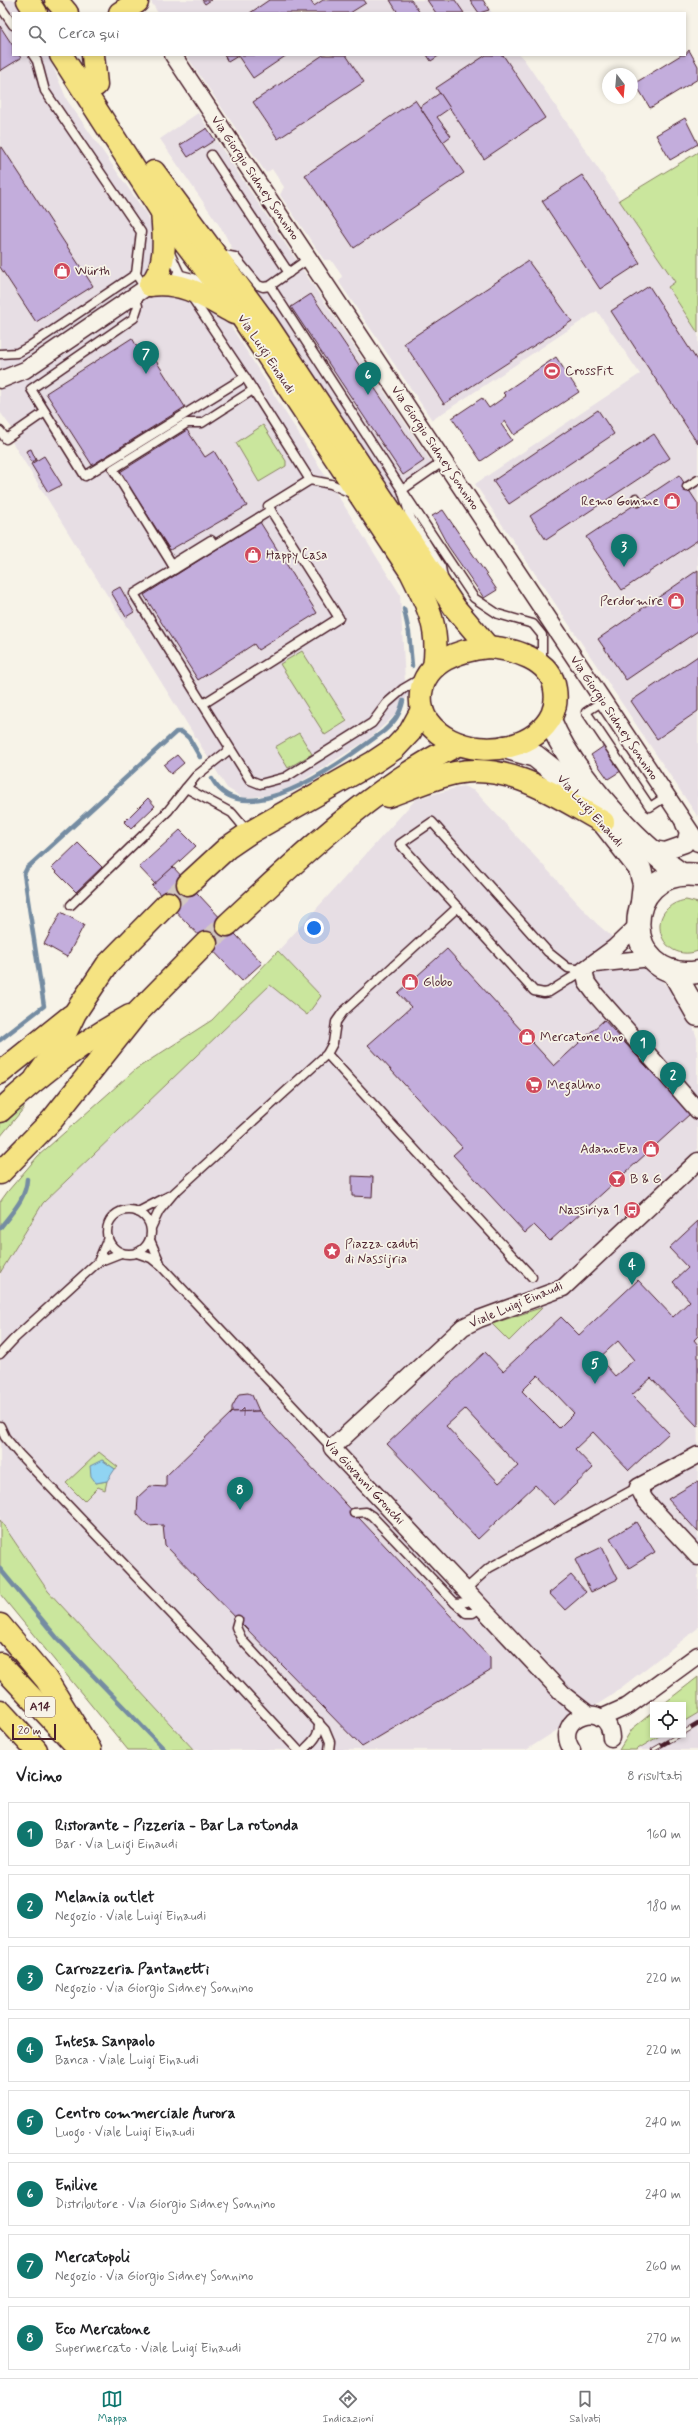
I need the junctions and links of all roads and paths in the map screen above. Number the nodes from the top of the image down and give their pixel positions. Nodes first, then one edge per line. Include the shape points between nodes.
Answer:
1 (28, 0) edge
2 (40, 0) edge
3 (56, 0) edge
4 (0, 6) edge
5 (35, 12) edge
6 (49, 12) edge
7 (66, 12) edge
8 (12, 24) edge
9 (34, 56) edge
10 (62, 56) edge
11 (79, 56) edge
12 (92, 56) edge
13 (174, 56) edge
14 (96, 85) junction
15 (211, 155) dead end
16 (162, 212) junction
17 (164, 241) junction
18 (213, 253) junction
19 (308, 259) junction
20 (289, 273) junction
21 (183, 281) junction
22 (144, 284) junction
23 (270, 286) junction
24 (208, 310) junction
25 (242, 317) junction
26 (0, 354) edge
27 (245, 377) junction
28 (0, 380) edge
29 (254, 390) junction
30 (45, 412) junction
31 (0, 431) edge
32 (444, 461) junction
33 (310, 480) junction
34 (698, 480) edge
35 (687, 487) dead end
36 (402, 490) junction
37 (362, 498) junction
38 (270, 508) junction
39 (174, 566) junction
40 (445, 592) junction
41 (488, 647) junction
42 (542, 666) junction
43 (430, 672) junction
44 (202, 704) junction
45 (422, 710) junction
46 (550, 720) junction
47 (459, 744) junction
48 (504, 747) junction
49 (230, 749) junction
50 (186, 788) junction
51 (364, 805) junction
52 (683, 821) junction
53 (603, 822) junction
54 (249, 832) junction
55 (698, 843) edge
56 (647, 848) junction
57 (690, 874) edge
58 (188, 884) tunnel mouth
59 (168, 903) tunnel mouth
60 (642, 903) junction
61 (71, 905) dead end
62 (458, 907) junction
63 (227, 925) tunnel mouth
64 (637, 926) junction
65 (206, 943) tunnel mouth
66 (651, 958) junction
67 (588, 968) junction
68 (673, 971) junction
69 (698, 972) edge
70 (138, 1012) junction
71 (75, 1013) junction
72 (698, 1015) edge
73 (327, 1054) junction
74 (0, 1073) edge
75 (36, 1078) junction
76 (0, 1111) edge
77 (698, 1111) edge
78 (698, 1161) edge
79 (0, 1173) edge
80 (173, 1194) junction
81 (138, 1212) junction
82 (151, 1228) junction
83 (108, 1238) junction
84 (150, 1240) junction
85 (120, 1253) junction
86 (137, 1253) junction
87 (98, 1262) junction
88 (162, 1267) junction
89 (532, 1277) dead end
90 (0, 1354) edge
91 (0, 1426) edge
92 (332, 1448) junction
93 (698, 1454) edge
94 (638, 1487) junction
95 (354, 1513) dead end
96 (698, 1557) edge
97 (473, 1598) junction
98 (455, 1602) junction
99 (238, 1620) dead end
100 (0, 1625) edge
101 (698, 1655) edge
102 (0, 1664) edge
103 (565, 1696) junction
104 (628, 1706) junction
105 (0, 1712) edge
106 (595, 1716) junction
107 (319, 1722) junction
108 (572, 1722) junction
109 (609, 1744) edge
110 (566, 1746) edge
111 (36, 1750) edge
112 (81, 1750) edge
113 (90, 1750) edge
114 (298, 1750) edge
115 (304, 1750) edge
116 (329, 1750) edge

1 - 5 main road
2 - 6 main road
3 - 7 main road
4 - 8 lane
9 - 22 lane via 45,91 141,232
10 - 16 main road, Via Luigi Einaudi
11 - 14 main road, Via Luigi Einaudi
12 - 14 main road
13 - 19 street, Via Giorgio Sidney Sonnino
14 - 18 main road, Via Luigi Einaudi via 164,188
15 - 20 lane
16 - 17 main road
16 - 25 main road, Via Luigi Einaudi
17 - 21 lane
17 - 22 main road via 162,265
18 - 23 lane via 235,257 258,285
18 - 40 main road, Via Luigi Einaudi via 267,325
19 - 20 lane
19 - 32 street, Via Giorgio Sidney Sonnino
20 - 23 lane
21 - 22 main road
21 - 24 main road
22 - 26 lane via 17,353
22 - 28 street via 26,370
22 - 30 lane via 134,318 31,389
23 - 36 lane
24 - 25 main road
24 - 27 lane via 215,329
25 - 37 main road, Via Luigi Einaudi
27 - 29 lane
27 - 30 lane via 85,476
29 - 33 lane
29 - 39 lane via 202,423 187,423 113,470
30 - 31 lane via 6,439
32 - 36 lane
32 - 52 street, Via Giorgio Sidney Sonnino
33 - 37 lane via 331,484
33 - 38 lane
34 - 35 lane
36 - 40 lane via 411,519 441,567
36 - 42 lane via 474,598 498,614 533,624 542,635
37 - 43 main road, Via Luigi Einaudi via 410,572 427,604 434,625 437,648
38 - 39 lane
38 - 44 lane via 339,618
39 - 44 lane via 134,594
40 - 41 main road, Via Luigi Einaudi
41 - 42 main road via 518,652
41 - 43 main road via 458,653
42 - 46 main road via 554,685 555,709
43 - 45 main road, Via Luigi Einaudi via 422,687
43 - 49 lane via 403,689 372,723 286,777 260,784 250,780
44 - 49 lane
45 - 47 main road, Via Luigi Einaudi via 434,729
45 - 54 main road via 410,732 395,748
46 - 48 main road, Via Luigi Einaudi via 532,736
46 - 56 main road, Via Luigi Einaudi via 567,756
47 - 48 main road, Via Luigi Einaudi via 489,749
47 - 51 main road via 411,770
48 - 53 main road, Via Luigi Einaudi via 535,756 554,771
49 - 50 lane via 196,776
50 - 54 lane via 232,813
50 - 61 lane via 168,811
51 - 53 main road via 428,781 456,773 482,771 504,774 530,783
51 - 63 main road via 300,857
52 - 55 street, Via Giorgio Sidney Sonnino
52 - 56 street, Via Giorgio Sidney Sonnino via 688,832 686,844 665,852
53 - 60 main road, Via Luigi Einaudi via 640,869 644,884
54 - 58 main road via 227,848
56 - 57 main road, Via Luigi Einaudi
57 - 60 main road, Via Luigi Einaudi via 658,883
59 - 71 main road via 107,965
60 - 64 main road, Via Luigi Einaudi
62 - 67 lane via 534,991 549,992
62 - 67 lane via 400,844 432,822 548,952 568,968
62 - 73 lane via 343,1012 336,1022 333,1043
64 - 66 main road, Via Luigi Einaudi via 641,943
64 - 67 street
65 - 70 main road
66 - 67 street
66 - 68 main road, Via Luigi Einaudi
67 - 77 street via 587,983 603,1004
68 - 69 main road, Via Luigi Einaudi
68 - 72 main road, Via Luigi Einaudi
70 - 75 main road via 84,1043
70 - 79 main road via 52,1120
71 - 74 main road
71 - 75 main road via 59,1046
73 - 80 lane
73 - 89 lane
75 - 76 main road
78 - 92 street, Viale Luigi Einaudi via 563,1288 478,1319 463,1327
80 - 81 lane
80 - 82 lane via 159,1210
81 - 82 lane via 144,1216
81 - 83 lane via 124,1211 113,1218 109,1224
82 - 84 lane
83 - 85 lane via 110,1244
83 - 87 lane
84 - 86 lane via 143,1250
84 - 88 lane, Via Giovanni Gronchi
85 - 86 lane
85 - 87 lane
86 - 88 lane, Via Giovanni Gronchi via 151,1258
87 - 90 lane
88 - 92 lane, Via Giovanni Gronchi
91 - 114 lane via 20,1454
92 - 97 street, Via Giovanni Gronchi
93 - 94 street
94 - 96 street via 645,1500
94 - 97 lane via 489,1568
95 - 98 lane via 366,1512 372,1516
97 - 98 lane via 467,1602
97 - 98 lane via 473,1613 466,1613
97 - 103 street, Via Giovanni Gronchi
99 - 107 lane via 236,1627 242,1640
100 - 113 main road via 46,1678
101 - 104 street, Via Giovanni Gronchi
102 - 112 main road, A14
103 - 106 street, Via Giovanni Gronchi
103 - 108 street, Via Giovanni Gronchi via 570,1706
104 - 106 street, Via Giovanni Gronchi
104 - 109 street, Via Giovanni Gronchi
105 - 111 main road, A14
106 - 108 street, Via Giovanni Gronchi
106 - 109 street, Via Giovanni Gronchi via 609,1726
107 - 115 lane via 316,1737
107 - 116 lane via 328,1736
108 - 110 street, Via Giovanni Gronchi via 567,1732

